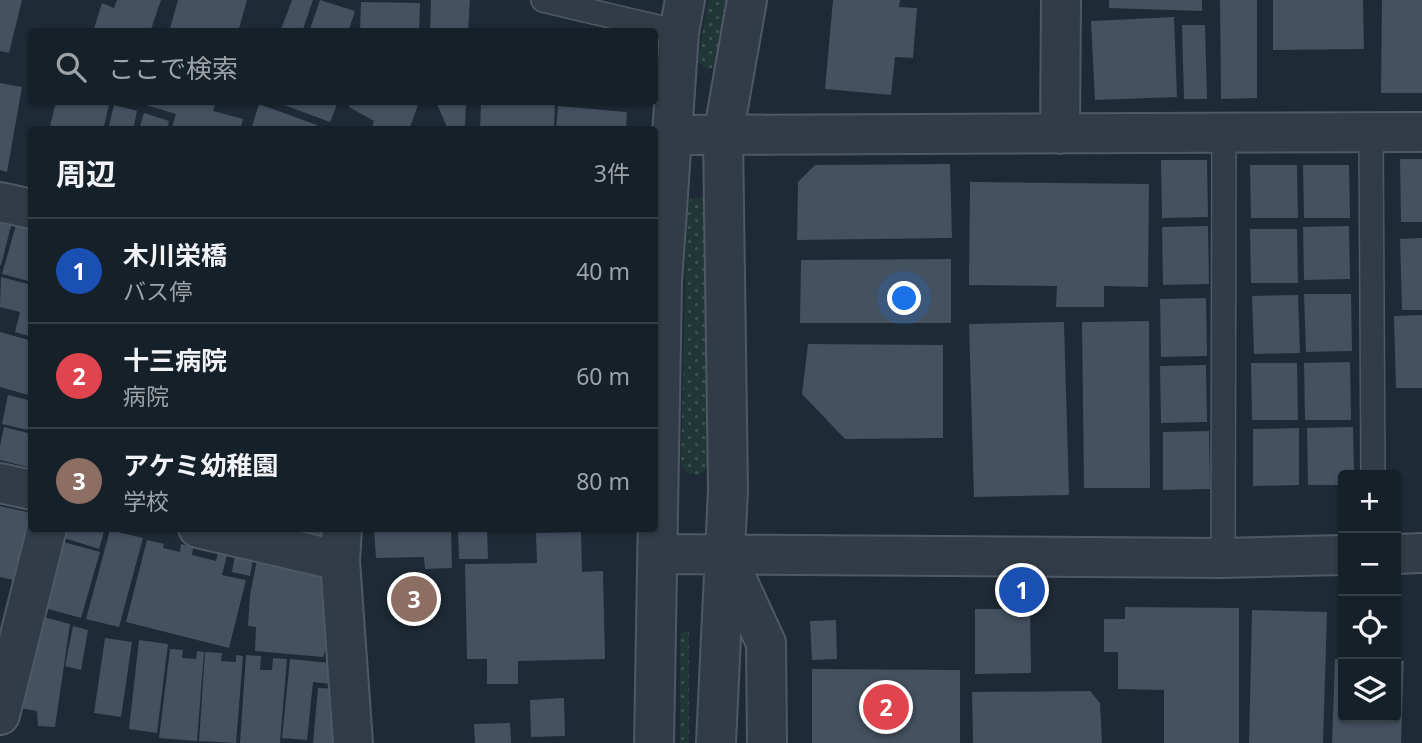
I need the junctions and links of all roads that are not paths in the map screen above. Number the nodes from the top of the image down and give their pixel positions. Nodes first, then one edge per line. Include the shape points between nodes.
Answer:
1 (543, 0) edge
2 (747, 0) edge
3 (1062, 0) edge
4 (682, 16) edge
5 (1371, 132) junction
6 (1422, 132) edge
7 (1224, 133) junction
8 (1060, 134) junction
9 (670, 135) junction
10 (723, 136) junction
11 (0, 202) edge
12 (28, 208) edge
13 (658, 283) edge
14 (1373, 470) edge
15 (0, 483) edge
16 (28, 489) edge
17 (46, 532) edge
18 (232, 532) edge
19 (341, 545) edge
20 (1422, 553) edge
21 (659, 554) junction
22 (725, 554) junction
23 (1401, 554) edge
24 (1338, 555) edge
25 (1223, 558) junction
26 (0, 715) edge
27 (353, 743) edge
28 (654, 743) edge
29 (716, 743) edge
30 (768, 743) edge

1 - 4 lane
2 - 10 street
3 - 8 street
4 - 9 street
5 - 6 street
5 - 7 street
5 - 14 lane
7 - 8 street
7 - 25 lane
8 - 10 street
9 - 10 street
9 - 13 street
10 - 22 street
11 - 12 street
13 - 21 street
15 - 16 street
17 - 26 street
18 - 19 street
19 - 27 street
20 - 23 street
21 - 22 street
21 - 28 street
22 - 25 street
22 - 29 street
22 - 30 street via 766,643
24 - 25 street

